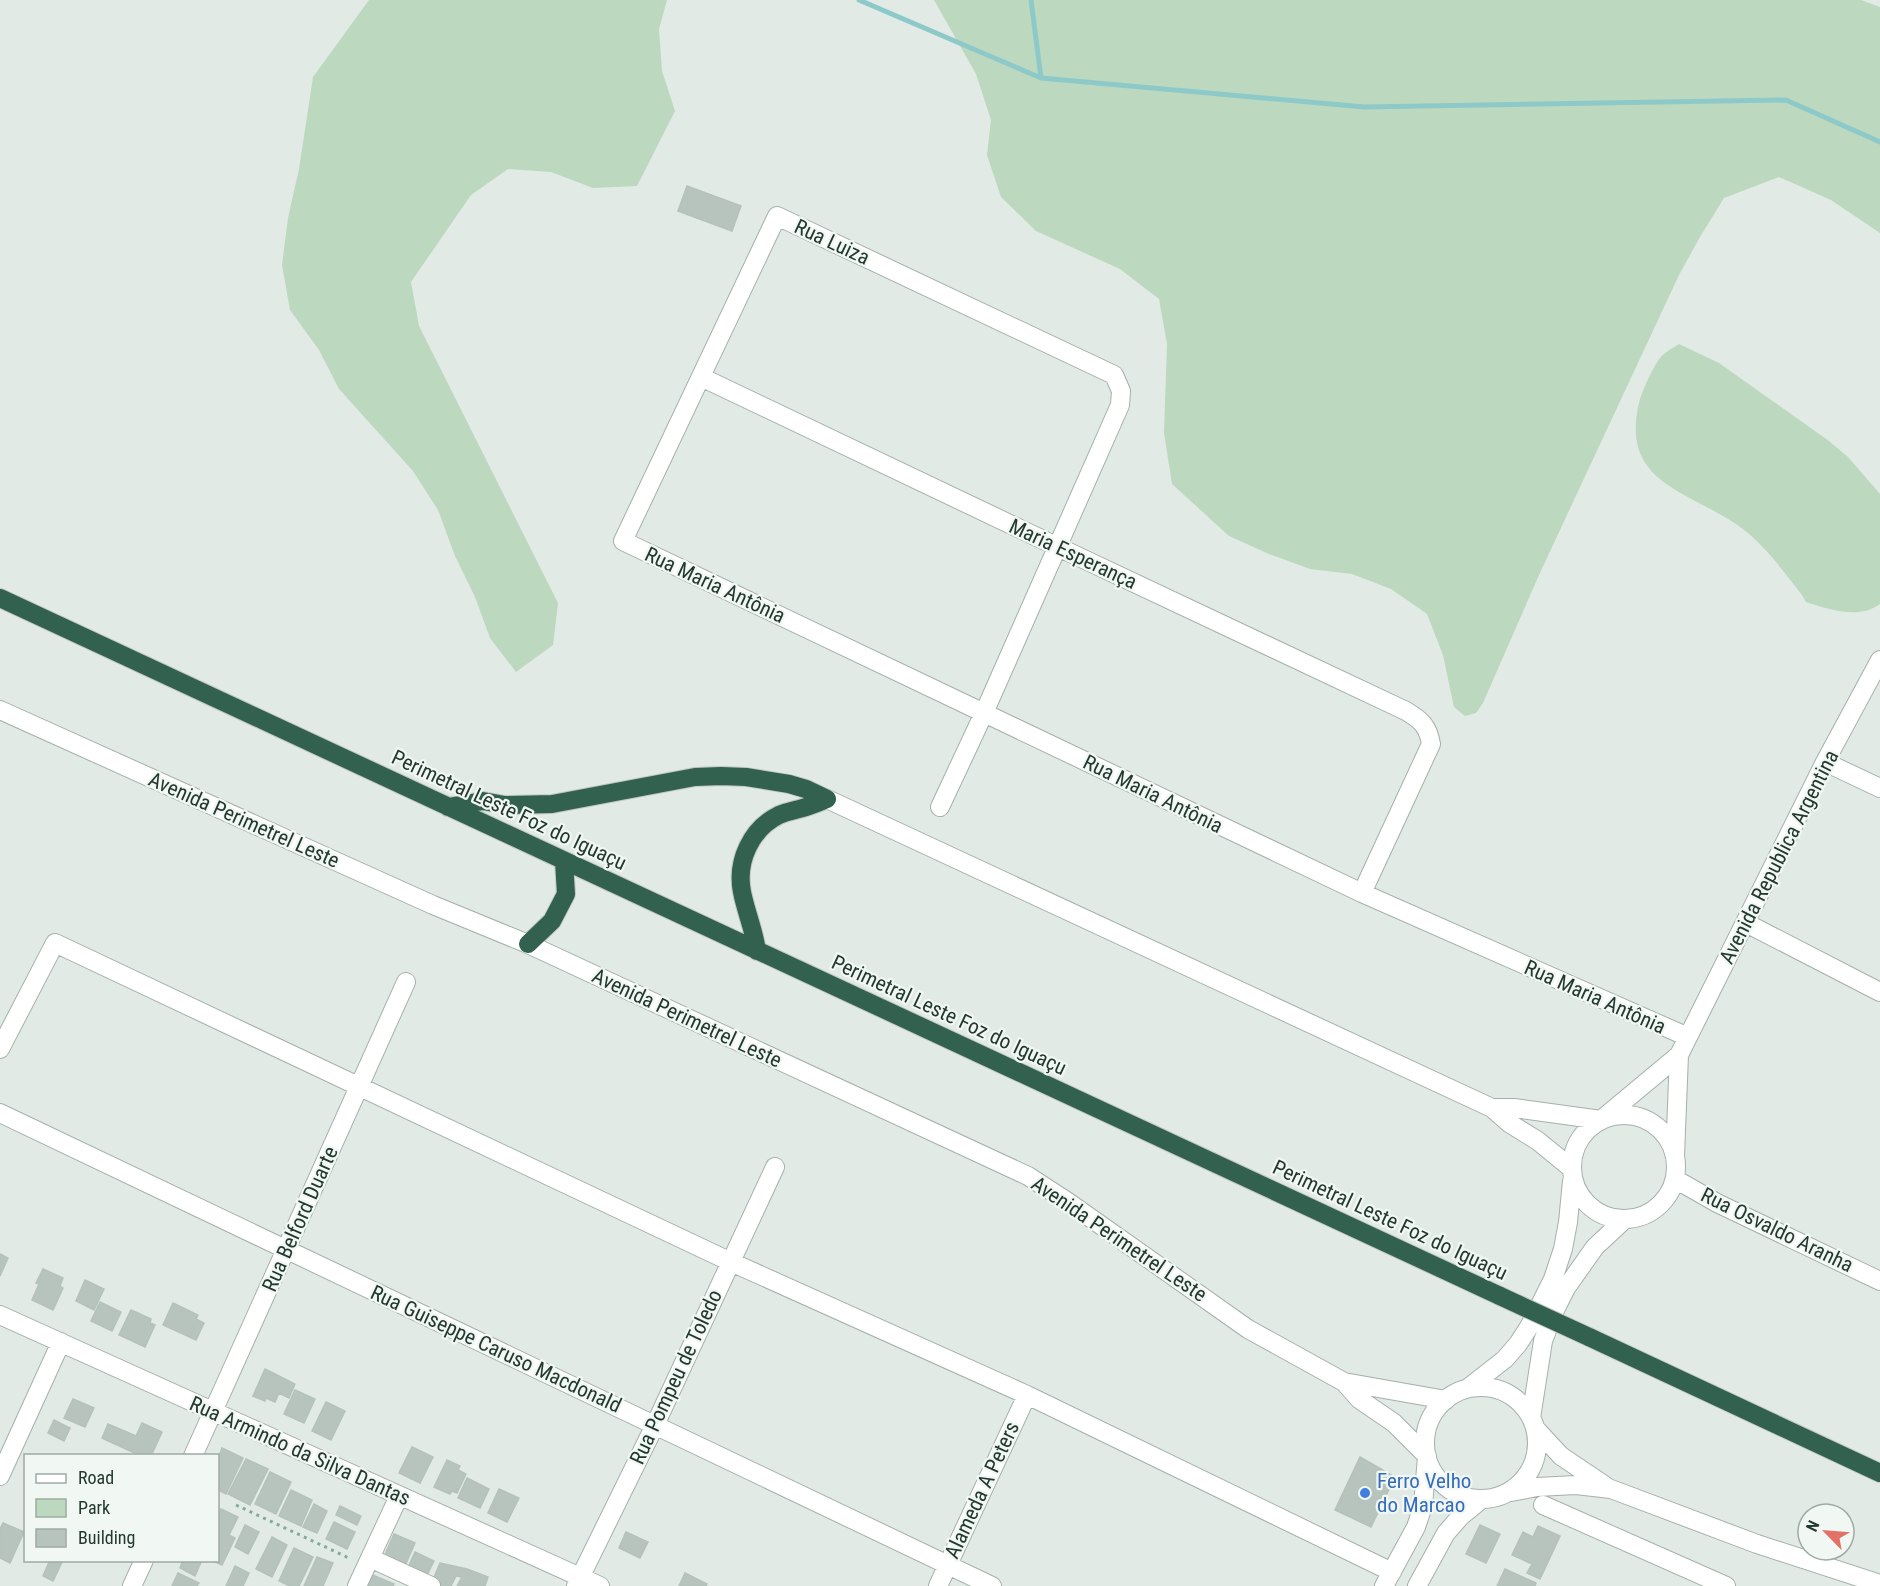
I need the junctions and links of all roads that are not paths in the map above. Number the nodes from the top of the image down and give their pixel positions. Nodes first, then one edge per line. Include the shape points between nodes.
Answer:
1 (701, 377) junction
2 (623, 541) joint
3 (1058, 547) junction
4 (0, 598) edge
5 (1880, 660) edge
6 (0, 710) edge
7 (984, 713) junction
8 (1825, 762) junction
9 (1880, 788) edge
10 (827, 799) junction
11 (448, 807) junction
12 (940, 807) dead end
13 (564, 861) junction
14 (1362, 893) junction
15 (1746, 923) junction
16 (528, 944) junction
17 (757, 951) junction
18 (406, 982) dead end
19 (1880, 992) edge
20 (1688, 1037) junction
21 (0, 1048) edge
22 (1679, 1055) junction
23 (359, 1086) junction
24 (1492, 1108) junction
25 (0, 1113) edge
26 (1601, 1120) junction
27 (1675, 1156) junction
28 (776, 1167) dead end
29 (1572, 1174) junction
30 (1675, 1179) junction
31 (1624, 1220) junction
32 (287, 1249) junction
33 (731, 1262) junction
34 (1880, 1281) edge
35 (0, 1315) edge
36 (61, 1342) junction
37 (1344, 1382) junction
38 (1468, 1388) junction
39 (1027, 1395) junction
40 (1446, 1400) junction
41 (214, 1412) junction
42 (1533, 1424) junction
43 (655, 1425) junction
44 (193, 1454) edge
45 (1427, 1456) junction
46 (1880, 1473) edge
47 (0, 1476) edge
48 (1611, 1489) junction
49 (1506, 1493) junction
50 (399, 1496) junction
51 (1482, 1499) junction
52 (1543, 1505) dead end
53 (143, 1562) edge
54 (368, 1562) junction
55 (947, 1565) junction
56 (1388, 1579) edge
57 (578, 1581) edge
58 (1880, 1584) edge
59 (132, 1586) edge
60 (357, 1586) edge
61 (431, 1586) edge
62 (600, 1586) edge
63 (938, 1586) edge
64 (992, 1586) edge
65 (1417, 1586) edge
66 (1726, 1586) edge

1 - 2 street, Rua Luiza
1 - 3 street, Maria Esperança
1 - 3 street, Rua Luiza via 777,216 1114,375 1121,391 1120,405
2 - 7 street, Rua Maria Antônia
3 - 7 street
3 - 14 street, Maria Esperança via 1422,720 1431,744
4 - 11 highway, Perimetral Leste Foz do Iguaçu
5 - 8 street, Avenida Republica Argentina
6 - 16 street, Avenida Perimetrel Leste
7 - 12 street
7 - 14 street, Rua Maria Antônia
8 - 9 street
8 - 15 street, Avenida Republica Argentina
10 - 11 highway via 789,784 721,776 695,777 552,804 483,801
10 - 17 highway via 771,819 748,846 743,857 742,893
10 - 24 street
11 - 13 highway, Perimetral Leste Foz do Iguaçu
13 - 16 highway via 566,894 552,921
13 - 17 highway, Perimetral Leste Foz do Iguaçu
14 - 20 street, Rua Maria Antônia
15 - 19 street
15 - 20 street, Avenida Republica Argentina
16 - 37 street, Avenida Perimetrel Leste via 1028,1176 1248,1329
17 - 46 highway, Perimetral Leste Foz do Iguaçu, bridge
18 - 23 street, Rua Belford Duarte
20 - 22 street, Avenida Republica Argentina
21 - 23 street via 55,942
22 - 26 street, Avenida Republica Argentina
22 - 27 street, Avenida Republica Argentina
23 - 32 street, Rua Belford Duarte
23 - 33 street
24 - 26 street
24 - 29 street via 1538,1141
25 - 32 street, Rua Guiseppe Caruso Macdonald
26 - 27 street via 1624,1115 1647,1120 1665,1134
26 - 29 street via 1591,1126 1577,1145
27 - 30 street
28 - 33 street, Rua Pompeu de Toledo
29 - 31 street via 1583,1201 1591,1209
29 - 38 street via 1568,1222 1553,1279 1518,1344
30 - 31 street via 1657,1209
30 - 34 street, Rua Osvaldo Aranha
31 - 42 street via 1595,1247 1566,1287 1553,1314 1543,1341
32 - 41 street, Rua Belford Duarte
32 - 43 street, Rua Guiseppe Caruso Macdonald
33 - 39 street
33 - 43 street, Rua Pompeu de Toledo
35 - 36 street, Rua Armindo da Silva Dantas
36 - 41 street, Rua Armindo da Silva Dantas
36 - 47 street
37 - 40 street, Avenida Perimetrel Leste
37 - 45 street, Avenida Perimetrel Leste
38 - 40 street
38 - 42 street via 1505,1392 1525,1407
39 - 55 street, Alameda A Peters
39 - 56 street
40 - 45 street via 1429,1425
41 - 44 street, Rua Belford Duarte
41 - 50 street, Rua Armindo da Silva Dantas
42 - 48 street via 1561,1455
42 - 49 street via 1537,1448 1532,1466 1526,1477
43 - 55 street, Rua Guiseppe Caruso Macdonald
43 - 57 street, Rua Pompeu de Toledo
45 - 51 street via 1431,1468 1447,1487 1458,1494
45 - 56 street via 1423,1506
48 - 49 street via 1576,1485
48 - 58 street via 1757,1544
49 - 51 street
50 - 54 street
50 - 57 street, Rua Armindo da Silva Dantas
51 - 65 street via 1446,1533
52 - 66 street
53 - 59 street
54 - 60 street
54 - 61 street
55 - 63 street, Alameda A Peters
55 - 64 street, Rua Guiseppe Caruso Macdonald
57 - 62 street, Rua Armindo da Silva Dantas

